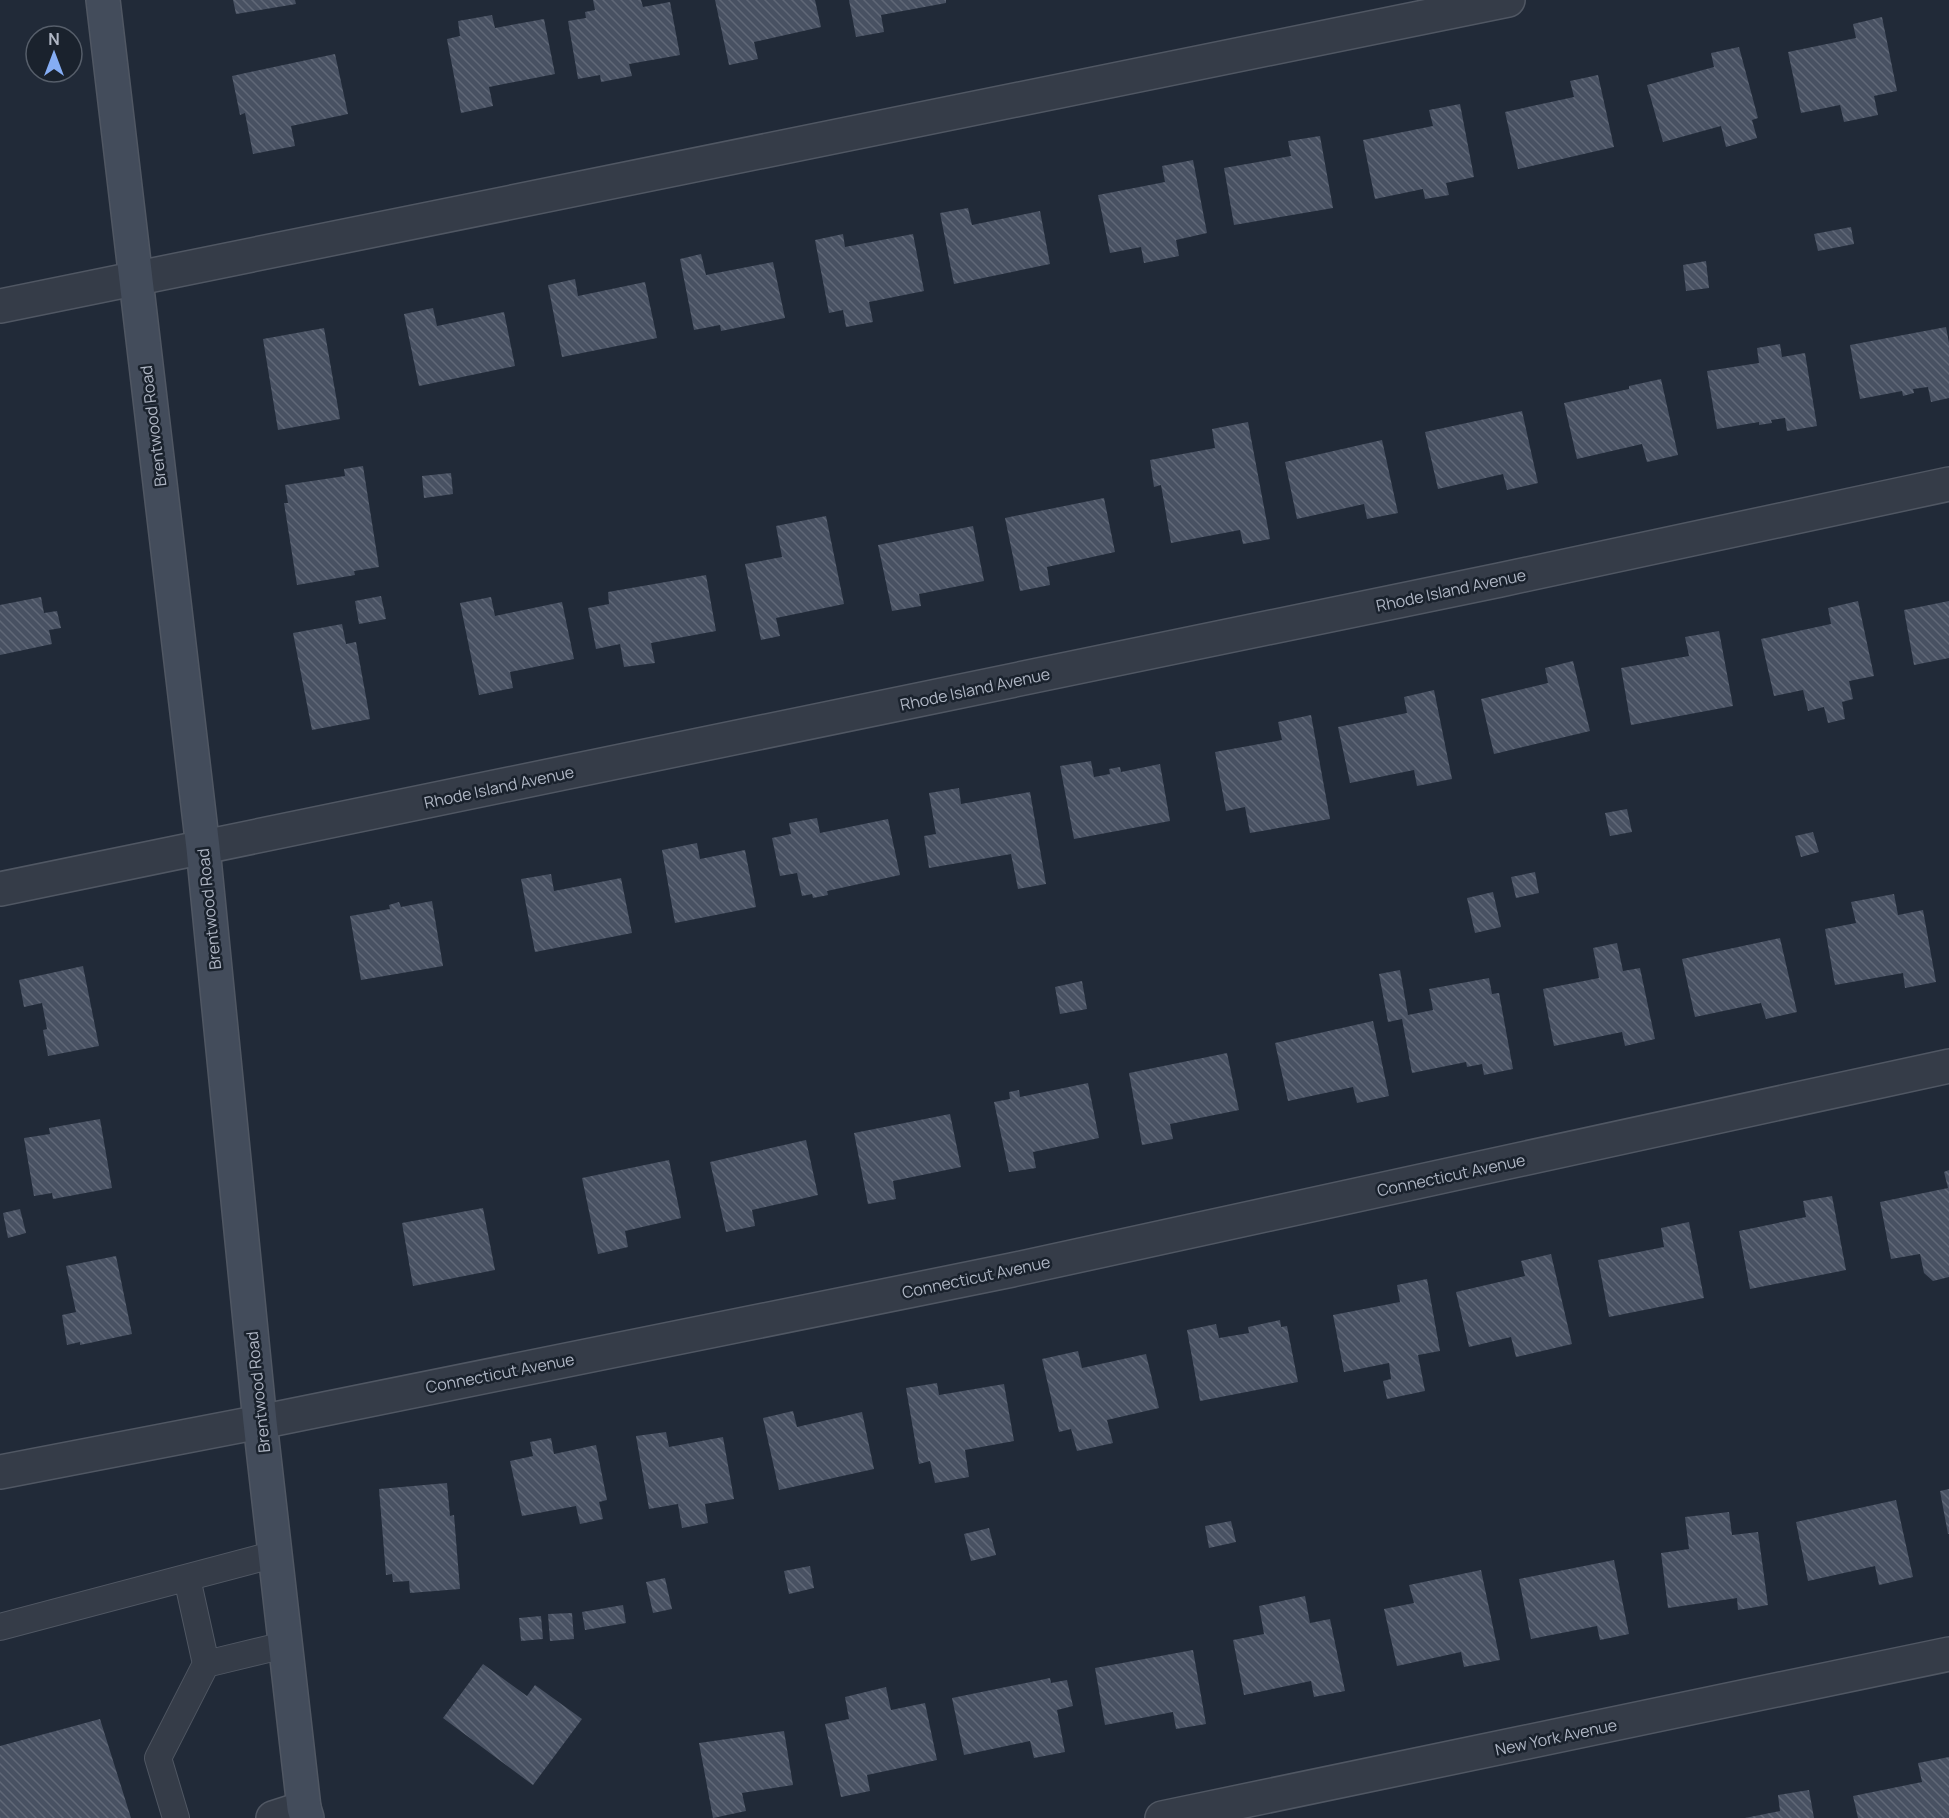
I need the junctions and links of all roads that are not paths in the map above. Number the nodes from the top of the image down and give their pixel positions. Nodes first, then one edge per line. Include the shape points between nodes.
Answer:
1 (103, 0) edge
2 (1508, 0) edge
3 (136, 278) junction
4 (0, 306) edge
5 (1949, 484) edge
6 (203, 848) junction
7 (0, 889) edge
8 (1949, 1066) edge
9 (260, 1422) junction
10 (0, 1472) edge
11 (276, 1554) junction
12 (187, 1578) junction
13 (0, 1627) edge
14 (285, 1645) junction
15 (1949, 1654) edge
16 (207, 1665) junction
17 (305, 1813) edge
18 (176, 1818) edge
19 (273, 1818) edge
20 (1162, 1818) edge

1 - 3 street, Brentwood Road
2 - 3 street
3 - 4 street
3 - 6 street, Brentwood Road
5 - 6 street, Rhode Island Avenue
6 - 7 street, Rhode Island Avenue
6 - 9 street, Brentwood Road
8 - 9 street, Connecticut Avenue via 1012,1270
9 - 10 street, Connecticut Avenue
9 - 11 street, Brentwood Road
11 - 12 lane
11 - 14 street, Brentwood Road
12 - 13 lane
12 - 16 lane
14 - 16 lane
14 - 17 street, Brentwood Road
15 - 20 street, New York Avenue
16 - 18 lane via 158,1758
17 - 19 street

